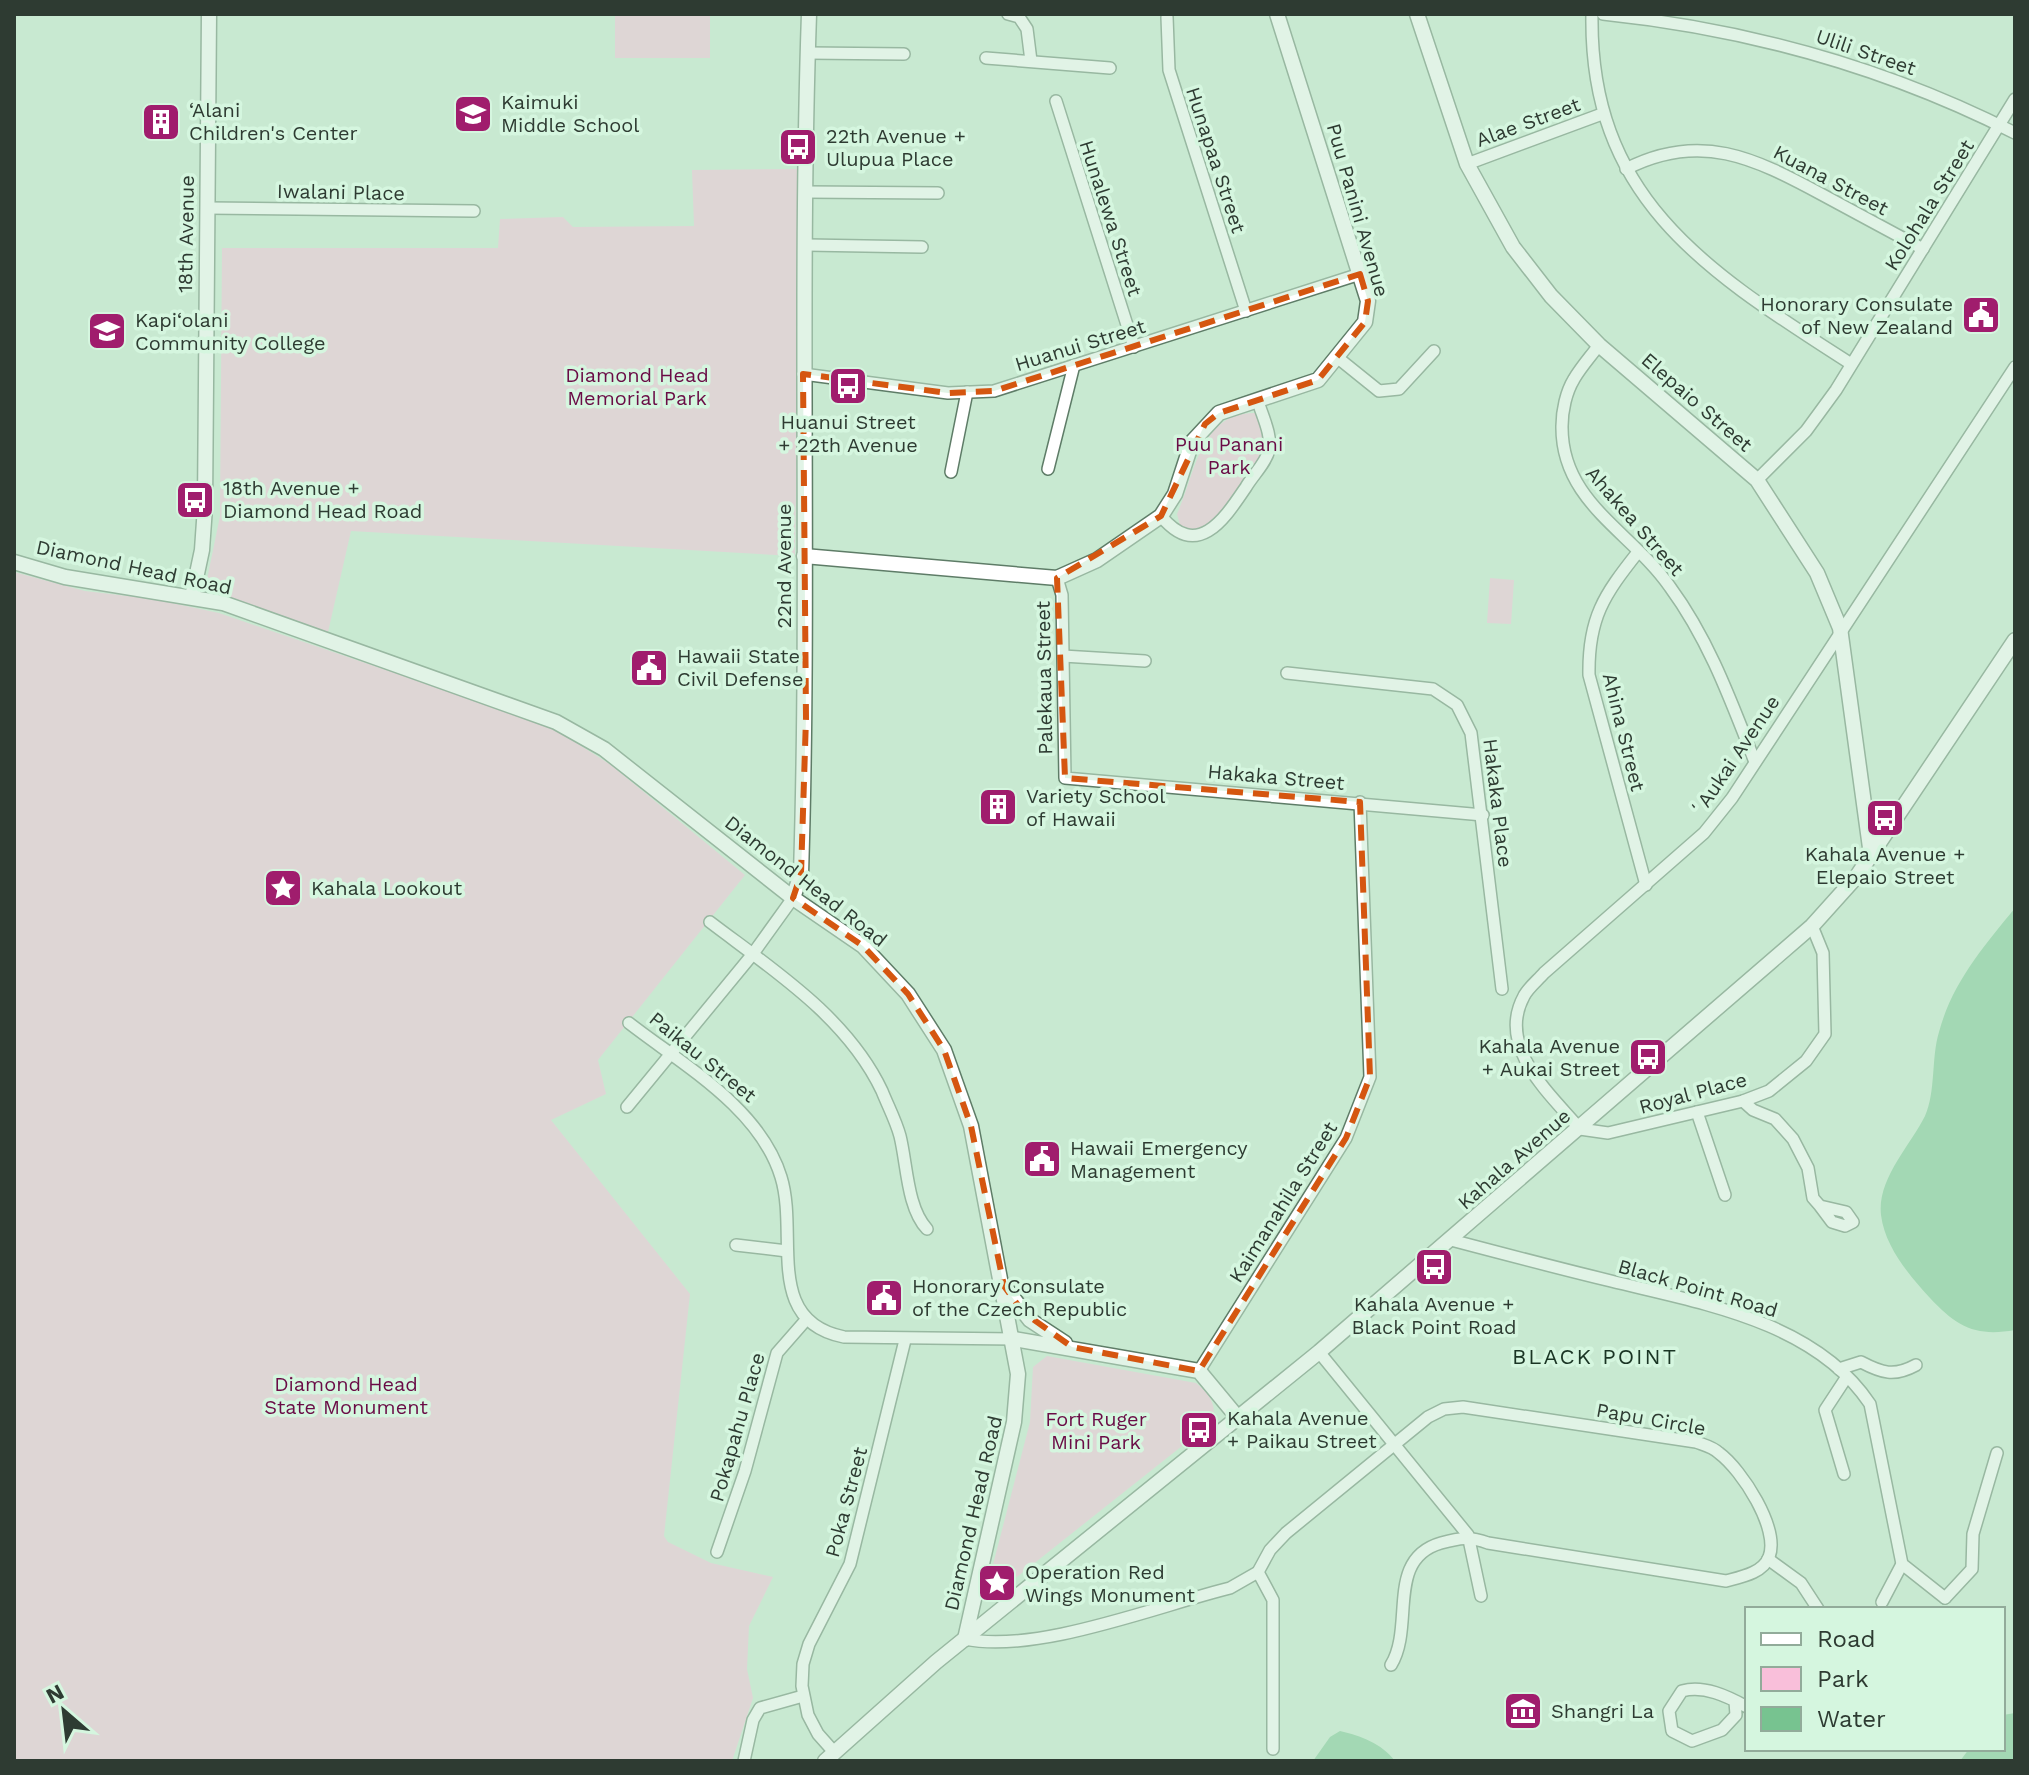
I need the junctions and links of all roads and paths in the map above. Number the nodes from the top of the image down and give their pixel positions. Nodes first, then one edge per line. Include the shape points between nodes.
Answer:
1 (209, 14) edge
2 (809, 14) edge
3 (1008, 14) edge
4 (1277, 14) edge
5 (1417, 14) edge
6 (1592, 14) edge
7 (1603, 14) edge
8 (1167, 17) dead end
9 (808, 53) junction
10 (904, 54) dead end
11 (986, 58) dead end
12 (1031, 61) junction
13 (1110, 68) dead end
14 (2015, 99) edge
15 (1056, 101) dead end
16 (1602, 114) junction
17 (2000, 125) junction
18 (2015, 133) edge
19 (1467, 164) junction
20 (1626, 169) junction
21 (806, 192) junction
22 (938, 193) dead end
23 (207, 208) junction
24 (474, 211) dead end
25 (807, 245) junction
26 (922, 247) dead end
27 (1923, 249) junction
28 (1360, 274) junction
29 (1246, 311) junction
30 (1599, 345) junction
31 (1134, 347) junction
32 (1434, 351) dead end
33 (1338, 358) junction
34 (1851, 364) junction
35 (1074, 365) junction
36 (2015, 367) edge
37 (803, 374) junction
38 (2002, 388) junction
39 (967, 392) junction
40 (2015, 396) edge
41 (1258, 401) junction
42 (1048, 469) dead end
43 (951, 472) dead end
44 (1757, 480) junction
45 (1161, 516) junction
46 (1638, 552) junction
47 (804, 556) junction
48 (14, 562) edge
49 (1057, 578) junction
50 (192, 597) junction
51 (1840, 628) junction
52 (2015, 640) edge
53 (1063, 656) junction
54 (1145, 661) dead end
55 (1287, 673) dead end
56 (1755, 762) junction
57 (1065, 778) joint
58 (1360, 802) junction
59 (1483, 815) junction
60 (1871, 855) junction
61 (1646, 885) junction
62 (793, 898) junction
63 (710, 922) dead end
64 (1812, 926) junction
65 (752, 955) junction
66 (1502, 989) dead end
67 (629, 1023) dead end
68 (669, 1054) junction
69 (1743, 1101) junction
70 (627, 1107) dead end
71 (1697, 1112) junction
72 (1580, 1129) junction
73 (1725, 1195) dead end
74 (1820, 1206) dead end
75 (927, 1229) dead end
76 (1451, 1240) junction
77 (736, 1245) dead end
78 (787, 1251) junction
79 (1004, 1286) junction
80 (805, 1321) junction
81 (1014, 1339) junction
82 (905, 1340) junction
83 (1072, 1347) junction
84 (1319, 1352) junction
85 (1916, 1365) dead end
86 (1199, 1371) junction
87 (1842, 1374) junction
88 (1238, 1418) junction
89 (1393, 1445) junction
90 (1997, 1453) dead end
91 (1844, 1474) dead end
92 (1468, 1535) junction
93 (717, 1552) dead end
94 (1768, 1559) junction
95 (1902, 1564) junction
96 (1258, 1572) junction
97 (1481, 1596) dead end
98 (1882, 1602) dead end
99 (1947, 1604) edge
100 (1817, 1607) edge
101 (965, 1639) junction
102 (1391, 1665) dead end
103 (803, 1696) junction
104 (1735, 1701) junction
105 (1745, 1706) edge
106 (1745, 1719) edge
107 (1732, 1722) junction
108 (1273, 1749) dead end
109 (829, 1756) edge
110 (744, 1761) edge

1 - 23 street, 18th Avenue
2 - 9 street, 22nd Avenue
3 - 12 street via 1019,17 1027,29
4 - 28 street, Puu Panini Avenue
5 - 19 street, Elepaio Street
6 - 16 street via 1591,61
7 - 17 street, Ulili Street via 1683,22 1815,52
8 - 29 street, Hunapaa Street via 1169,70
9 - 10 street
9 - 21 street, 22nd Avenue
11 - 12 street
12 - 13 street
14 - 17 street, Kolohala Street
15 - 31 street, Hunalewa Street
16 - 19 street, Alae Street
16 - 20 street
17 - 18 street, Ulili Street
17 - 27 street, Kolohala Street
19 - 30 street, Elepaio Street via 1513,247
20 - 27 street, Kuana Street via 1675,152 1724,151 1761,162
20 - 34 street via 1675,235 1767,310
21 - 22 street
21 - 25 street, 22nd Avenue
23 - 24 street, Iwalani Place
23 - 50 street, 18th Avenue via 205,507
25 - 26 street
25 - 37 street, 22nd Avenue
27 - 34 street, Kolohala Street
28 - 29 street, Huanui Street
28 - 33 street, Puu Panini Avenue via 1368,301 1365,322
29 - 31 street, Huanui Street
30 - 44 street, Elepaio Street
30 - 46 street, Ahakea Street via 1572,381 1562,415 1562,442 1568,471 1580,491
31 - 35 street, Huanui Street
32 - 33 street via 1399,389 1379,391
33 - 41 street, Puu Panini Avenue via 1318,380
34 - 44 street, Kolohala Street via 1806,431
35 - 39 street, Huanui Street via 994,391
35 - 42 street
36 - 38 street, ʻAukai Avenue
37 - 39 street, Huanui Street
37 - 47 street, 22nd Avenue
38 - 40 street
38 - 51 street, ʻAukai Avenue
39 - 43 street
41 - 45 street, Puu Panini Avenue via 1219,413 1205,424
41 - 45 street via 1270,441 1268,455 1225,520 1203,533 1187,534
44 - 51 street, Elepaio Street via 1817,573
45 - 49 street, Puu Panini Avenue via 1097,560
46 - 56 street, Ahakea Street via 1669,585 1706,643
46 - 61 street, Ahina Street via 1608,589 1588,644 1589,675
47 - 49 street, Puu Panini Avenue
47 - 62 street, 22nd Avenue via 801,874
48 - 50 street, Diamond Head Road via 65,577
49 - 53 street, Palekaua Street
50 - 62 street, Diamond Head Road via 571,729 620,761
51 - 56 street, ʻAukai Avenue
51 - 60 street, Elepaio Street
52 - 60 street, Kahala Avenue
53 - 54 street
53 - 57 street, Palekaua Street
55 - 59 street, Hakaka Place via 1418,686 1446,696 1466,718 1471,733
56 - 61 street, ʻAukai Avenue via 1704,833
57 - 58 street, Hakaka Street
58 - 59 street, Hakaka Street
58 - 86 street, Kaimanahila Street via 1370,1077 1346,1138
59 - 66 street, Hakaka Place
60 - 64 street, Kahala Avenue
61 - 72 street, ʻAukai Avenue via 1544,973 1524,996 1516,1022 1518,1048
62 - 65 street, 22nd Avenue
62 - 79 street, Diamond Head Road via 863,946 908,994 944,1050 971,1126
63 - 65 street
64 - 69 street, Royal Place via 1823,953 1825,1034 1806,1061 1769,1091
64 - 72 street, Kahala Avenue
65 - 68 street, 22nd Avenue
65 - 75 street via 828,1015 874,1076 899,1132 917,1212
67 - 68 street, Paikau Street
68 - 70 street, 22nd Avenue
68 - 78 street, Paikau Street via 762,1137 783,1188
69 - 71 street, Royal Place
69 - 74 street via 1775,1119 1793,1139
71 - 72 street, Royal Place via 1608,1133
71 - 73 street
72 - 76 street, Kahala Avenue
76 - 84 street, Kahala Avenue
76 - 87 street, Black Point Road via 1712,1306 1781,1331
77 - 78 street
78 - 80 street, Paikau Street via 793,1296
79 - 81 street, Diamond Head Road
79 - 83 street via 1030,1320
80 - 82 street via 844,1337
80 - 93 street, Pokapahu Place via 777,1353
81 - 82 street
81 - 83 street
81 - 101 street, Diamond Head Road via 1014,1422
82 - 103 street, Poka Street via 850,1564 806,1654
83 - 86 street
84 - 88 street, Kahala Avenue
84 - 89 street
85 - 87 street via 1890,1374 1861,1362
86 - 88 street
87 - 91 street via 1825,1410
87 - 95 street, Black Point Road via 1870,1404
88 - 101 street, Kahala Avenue
89 - 92 street
89 - 94 street, Papu Circle via 1428,1417 1463,1407 1696,1442 1731,1463 1761,1510 1772,1535
89 - 96 street, Papu Circle via 1286,1533
90 - 99 street via 1973,1534 1972,1569
92 - 94 street via 1488,1543 1726,1581 1752,1574
92 - 97 street
92 - 102 street via 1426,1548 1407,1570 1400,1650
94 - 100 street via 1801,1583
95 - 98 street
95 - 99 street
96 - 101 street via 1230,1588 1071,1630 999,1644
96 - 108 street via 1273,1600
101 - 109 street, Diamond Head Road
103 - 109 street, Poka Street
103 - 110 street via 760,1708
104 - 105 street
104 - 107 street
104 - 107 street via 1696,1687 1682,1691 1669,1711 1672,1731 1692,1741
106 - 107 street

